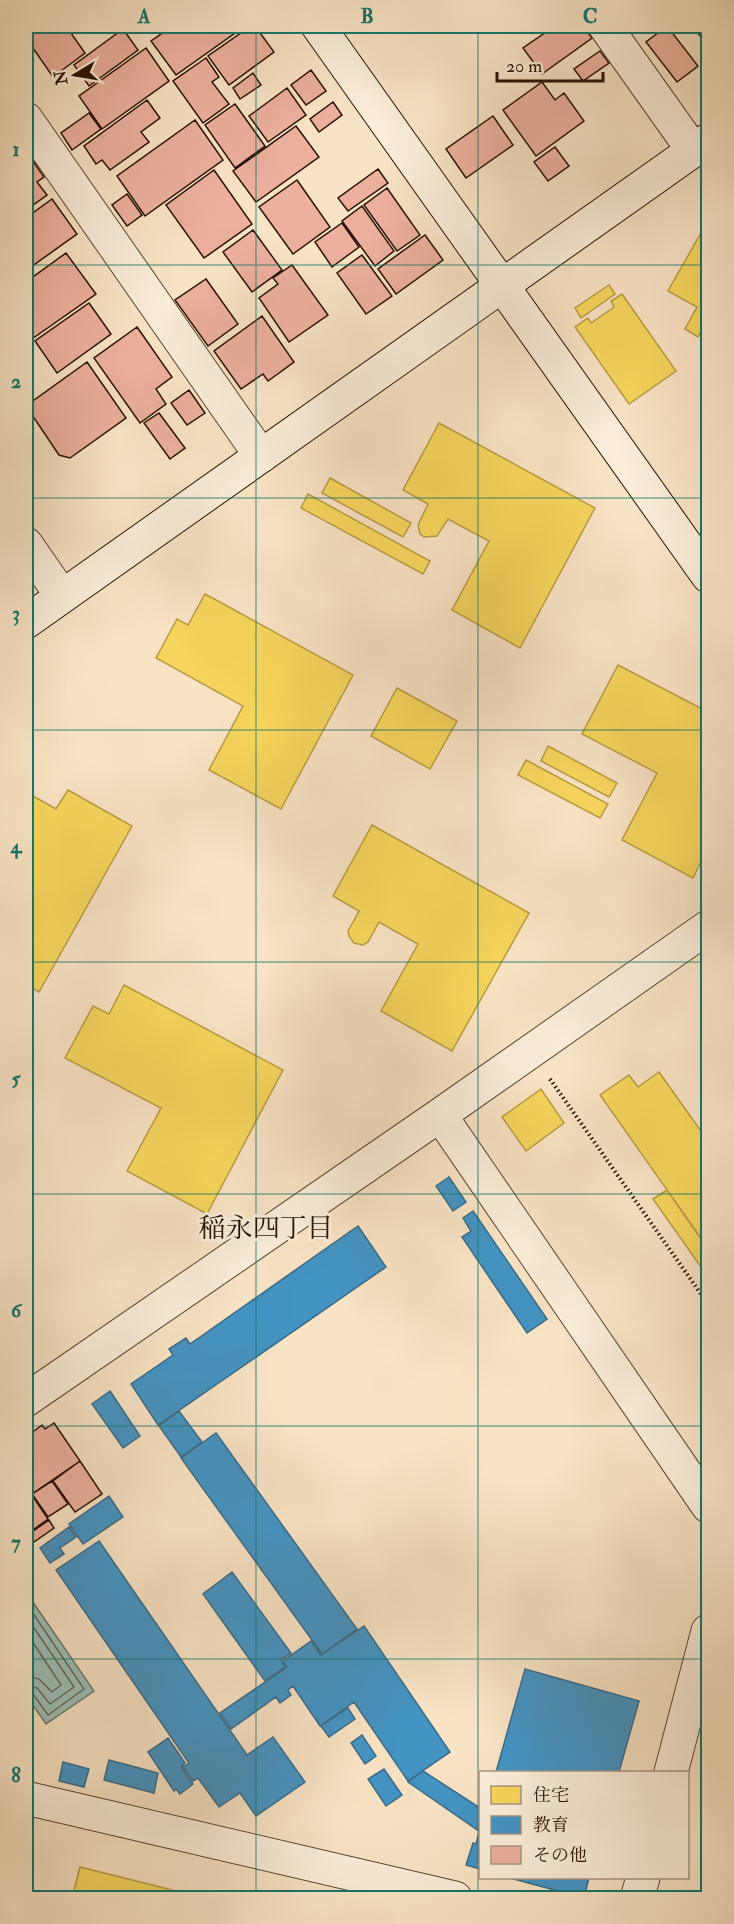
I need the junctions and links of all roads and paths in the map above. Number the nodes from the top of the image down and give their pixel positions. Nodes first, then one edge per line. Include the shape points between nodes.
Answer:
1 (318, 26) edge
2 (605, 26) edge
3 (26, 119) edge
4 (701, 145) edge
5 (502, 287) junction
6 (261, 456) junction
7 (26, 544) edge
8 (708, 576) edge
9 (62, 596) junction
10 (26, 622) edge
11 (708, 927) edge
12 (531, 1051) junction
13 (440, 1115) junction
14 (708, 1304) edge
15 (26, 1400) edge
16 (708, 1506) edge
17 (708, 1632) edge
18 (672, 1771) edge
19 (26, 1798) edge
20 (643, 1879) edge
21 (455, 1899) edge
22 (637, 1899) edge

1 - 5 street
2 - 4 street
3 - 6 street
4 - 5 street
5 - 6 street
5 - 8 street
6 - 9 street
7 - 9 street
9 - 10 street
11 - 12 street
12 - 13 street
12 - 14 path
13 - 15 street
13 - 16 street
17 - 18 street
19 - 21 street
20 - 22 street

